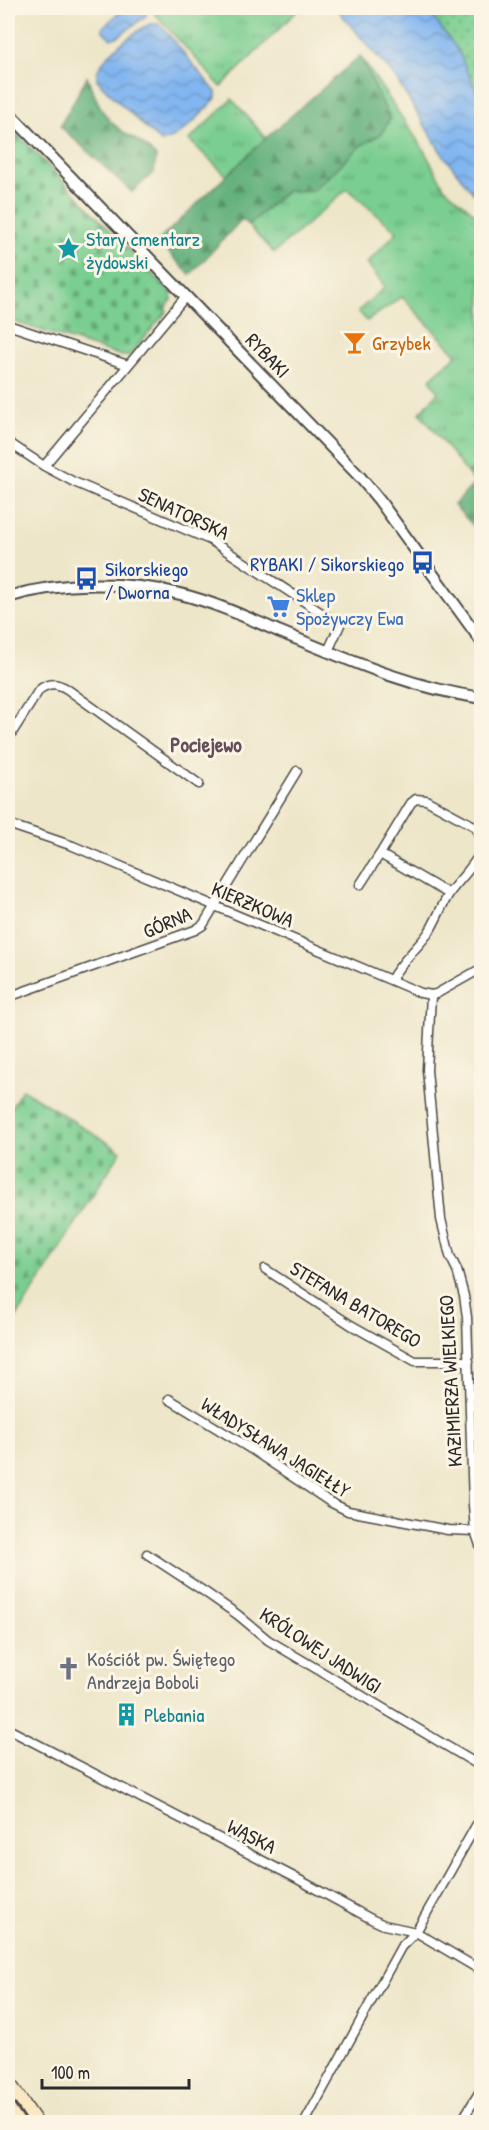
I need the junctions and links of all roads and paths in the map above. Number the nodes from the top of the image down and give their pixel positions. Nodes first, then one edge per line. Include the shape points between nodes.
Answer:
1 (8, 112) edge
2 (186, 296) junction
3 (8, 325) edge
4 (128, 364) junction
5 (8, 442) edge
6 (44, 466) junction
7 (8, 597) edge
8 (482, 642) edge
9 (328, 651) junction
10 (482, 698) edge
11 (8, 739) edge
12 (297, 771) dead end
13 (199, 784) dead end
14 (8, 825) edge
15 (482, 848) edge
16 (380, 854) junction
17 (360, 885) dead end
18 (449, 894) junction
19 (216, 906) junction
20 (482, 968) edge
21 (392, 980) junction
22 (431, 995) junction
23 (8, 997) edge
24 (265, 1269) dead end
25 (469, 1361) junction
26 (169, 1399) dead end
27 (476, 1531) junction
28 (482, 1551) edge
29 (147, 1554) dead end
30 (8, 1729) edge
31 (482, 1767) edge
32 (482, 1815) edge
33 (416, 1932) junction
34 (482, 1971) edge
35 (8, 2081) edge
36 (482, 2088) edge
37 (8, 2107) edge
38 (15, 2121) edge
39 (36, 2122) edge
40 (305, 2122) edge
41 (461, 2122) edge

1 - 2 street, RYBAKI
2 - 4 street
2 - 8 street, RYBAKI via 370,490
3 - 4 street
4 - 6 street
5 - 6 street, SENATORSKA
6 - 9 street, SENATORSKA via 210,540 340,625
7 - 9 street via 67,586 161,590 224,609
9 - 10 street via 406,681
11 - 13 street via 39,690 57,684
12 - 19 street, GÓRNA
14 - 19 street, KIERZKOWA via 73,846
15 - 16 street via 476,827 426,800 416,799
15 - 18 street
16 - 17 street
16 - 18 street
18 - 21 street via 430,930
19 - 21 street, KIERZKOWA
19 - 23 street, GÓRNA via 207,921 195,930
20 - 22 street
21 - 22 street, KIERZKOWA
22 - 25 street, KAZIMIERZA WIELKIEGO via 428,1070 441,1219 464,1296
24 - 25 street, STEFANA BATOREGO via 415,1361
25 - 27 street, KAZIMIERZA WIELKIEGO
26 - 27 street, WŁADYSŁAWA JAGIEŁŁY via 348,1511 448,1530
27 - 28 street, KAZIMIERZA WIELKIEGO
29 - 31 street, KRÓLOWEJ JADWIGI via 222,1603 268,1640
30 - 33 street, WĄSKA via 373,1920
32 - 33 street
33 - 34 street, WĄSKA
33 - 40 street via 401,1947
35 - 39 main road
36 - 41 street
37 - 38 main road

